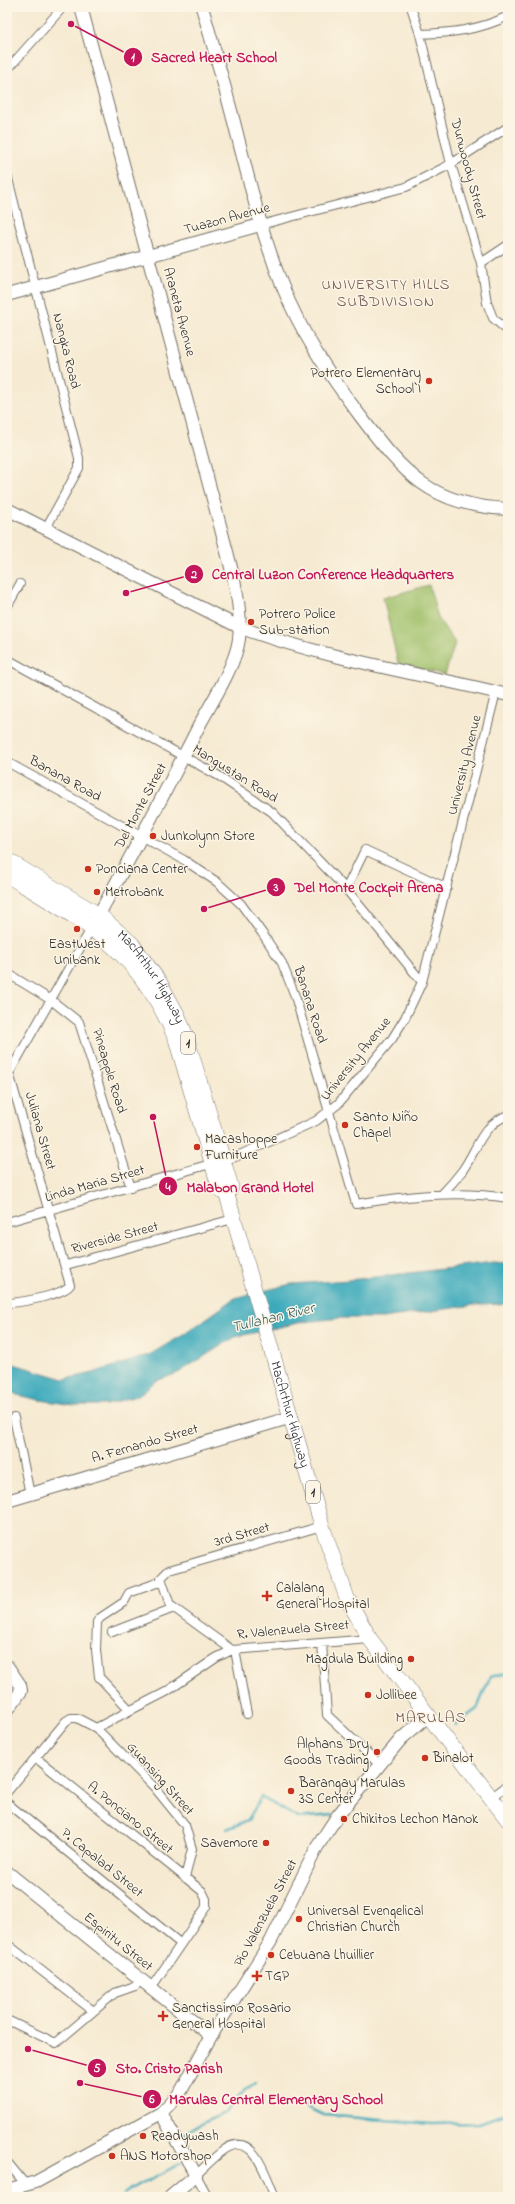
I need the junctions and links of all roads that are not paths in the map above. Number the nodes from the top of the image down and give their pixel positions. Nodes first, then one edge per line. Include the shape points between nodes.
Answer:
1 (63, 7) edge
2 (81, 7) edge
3 (202, 7) edge
4 (411, 7) edge
5 (508, 16) edge
6 (420, 34) junction
7 (7, 70) edge
8 (508, 127) edge
9 (451, 164) junction
10 (7, 175) edge
11 (260, 225) junction
12 (508, 246) edge
13 (148, 256) junction
14 (481, 263) junction
15 (36, 288) junction
16 (7, 295) edge
17 (508, 330) edge
18 (7, 509) edge
19 (508, 509) edge
20 (46, 528) junction
21 (20, 584) dead end
22 (7, 607) edge
23 (239, 627) junction
24 (7, 659) edge
25 (502, 694) edge
26 (184, 757) junction
27 (7, 762) edge
28 (142, 837) junction
29 (7, 860) edge
30 (7, 875) edge
31 (447, 888) junction
32 (346, 889) junction
33 (95, 921) junction
34 (7, 973) edge
35 (422, 982) junction
36 (51, 1000) junction
37 (8, 1074) edge
38 (329, 1113) junction
39 (508, 1115) edge
40 (218, 1162) junction
41 (131, 1188) junction
42 (442, 1194) junction
43 (508, 1198) edge
44 (50, 1211) junction
45 (234, 1219) junction
46 (7, 1222) edge
47 (66, 1265) junction
48 (7, 1303) edge
49 (292, 1417) junction
50 (14, 1418) dead end
51 (30, 1494) junction
52 (7, 1501) edge
53 (322, 1526) junction
54 (162, 1581) junction
55 (174, 1608) junction
56 (112, 1632) dead end
57 (370, 1639) junction
58 (322, 1643) junction
59 (234, 1650) junction
60 (7, 1666) edge
61 (7, 1710) edge
62 (130, 1710) junction
63 (247, 1714) dead end
64 (429, 1715) junction
65 (96, 1728) junction
66 (36, 1758) junction
67 (379, 1764) junction
68 (508, 1785) edge
69 (7, 1792) edge
70 (491, 1798) junction
71 (7, 1803) edge
72 (508, 1820) edge
73 (7, 1872) edge
74 (185, 1878) junction
75 (7, 1944) edge
76 (181, 1944) junction
77 (141, 1980) junction
78 (151, 1988) junction
79 (92, 2010) junction
80 (7, 2020) edge
81 (211, 2036) junction
82 (161, 2113) junction
83 (7, 2162) edge
84 (196, 2175) junction
85 (26, 2185) junction
86 (7, 2190) edge
87 (170, 2197) edge
88 (208, 2197) edge
89 (275, 2197) edge

1 - 7 street
2 - 13 street, Araneta Avenue
3 - 11 street
4 - 6 street, Dunwoody Street
5 - 6 street via 490,25 468,30
6 - 9 street, Dunwoody Street
8 - 9 street, Tuazon Avenue
9 - 11 street, Tuazon Avenue via 406,187
9 - 14 street, Dunwoody Street
10 - 15 street, Nangka Road
11 - 13 street, Tuazon Avenue
11 - 19 street via 283,286 313,348 358,414 411,477 444,496 464,503
12 - 14 street
13 - 15 street, Tuazon Avenue
13 - 23 street, Araneta Avenue via 222,529 240,614
14 - 17 street, Dunwoody Street via 487,303 494,318
15 - 16 street, Tuazon Avenue
15 - 20 street, Nangka Road via 79,458 79,468
18 - 20 street
20 - 23 street
21 - 22 street
23 - 25 street via 328,653
23 - 26 street, Del Monte Street via 236,651
24 - 26 street, Mangustan Road
25 - 31 street, University Avenue
26 - 28 street, Del Monte Street
26 - 32 street, Mangustan Road via 240,789 272,812
27 - 28 street, Banana Road
28 - 33 street, Del Monte Street
28 - 38 street, Banana Road via 217,882 241,904 262,933 282,963 295,996
29 - 33 highway, MacArthur Highway / 1
30 - 33 highway, MacArthur Highway / 1
31 - 32 street via 365,850
31 - 35 street, University Avenue
32 - 35 street, Mangustan Road
33 - 36 street, Del Monte Street
33 - 40 highway, MacArthur Highway / 1 via 135,948 160,983 177,1014 186,1036
34 - 36 street, Pineapple Road
35 - 38 street, University Avenue via 392,1039
36 - 37 street, Del Monte Street
36 - 41 street, Pineapple Road via 80,1022
37 - 44 street, Juliana Street
38 - 40 street, University Avenue via 284,1136
38 - 42 street, Banana Road via 356,1204
39 - 42 street via 483,1133 462,1171
40 - 41 street, Linda Maria Street
40 - 45 highway, MacArthur Highway / 1 via 220,1190 227,1195
41 - 44 street, Linda Maria Street
42 - 43 street
44 - 46 street, Linda Maria Street
44 - 47 street, Juliana Street
45 - 47 street, Riverside Street
45 - 49 highway, MacArthur Highway / 1
47 - 48 street, Riverside Street via 70,1281 68,1288 17,1303
49 - 51 street, A. Fernando Street
49 - 53 highway, MacArthur Highway / 1
50 - 51 street
51 - 52 street, A. Fernando Street
53 - 54 street, 3rd Street via 169,1570 161,1578
53 - 57 highway, MacArthur Highway / 1 via 347,1598
54 - 55 street via 170,1605
54 - 62 street via 129,1593 124,1602 97,1622 96,1650 99,1677
55 - 56 street
55 - 59 street
57 - 58 street, R. Valenzuela Street
57 - 64 highway, MacArthur Highway / 1
58 - 59 street, R. Valenzuela Street
58 - 67 street via 327,1715
59 - 62 street, R. Valenzuela Street via 216,1658 166,1692
59 - 63 street
60 - 61 street via 20,1685 21,1691
62 - 65 street, R. Valenzuela Street
64 - 67 street, Pio Valenzuela Street
64 - 70 highway, MacArthur Highway / 1
65 - 66 street, Guansing Street via 71,1718
65 - 74 street, Guansing Street via 155,1788 185,1825 192,1849
66 - 69 street
66 - 74 street, A. Ponciano Street
67 - 81 street, Pio Valenzuela Street via 338,1815 318,1847 271,1941
68 - 70 street
70 - 72 highway, MacArthur Highway / 1
71 - 76 street, P. Capalad Street
73 - 77 street, Espiritu Street
74 - 76 street, A. Ponciano Street via 202,1891 206,1907
75 - 79 street
76 - 78 street
77 - 78 street, Espiritu Street
77 - 79 street via 134,1986 115,1993
78 - 81 street, Espiritu Street
79 - 80 street via 56,2043
81 - 82 street, Pio Valenzuela Street via 180,2093
82 - 84 street
82 - 85 street, Pio Valenzuela Street via 42,2179
83 - 85 street
84 - 87 street
84 - 88 street
84 - 89 street via 224,2150 234,2145 243,2145 253,2150
85 - 86 street, Pio Valenzuela Street

